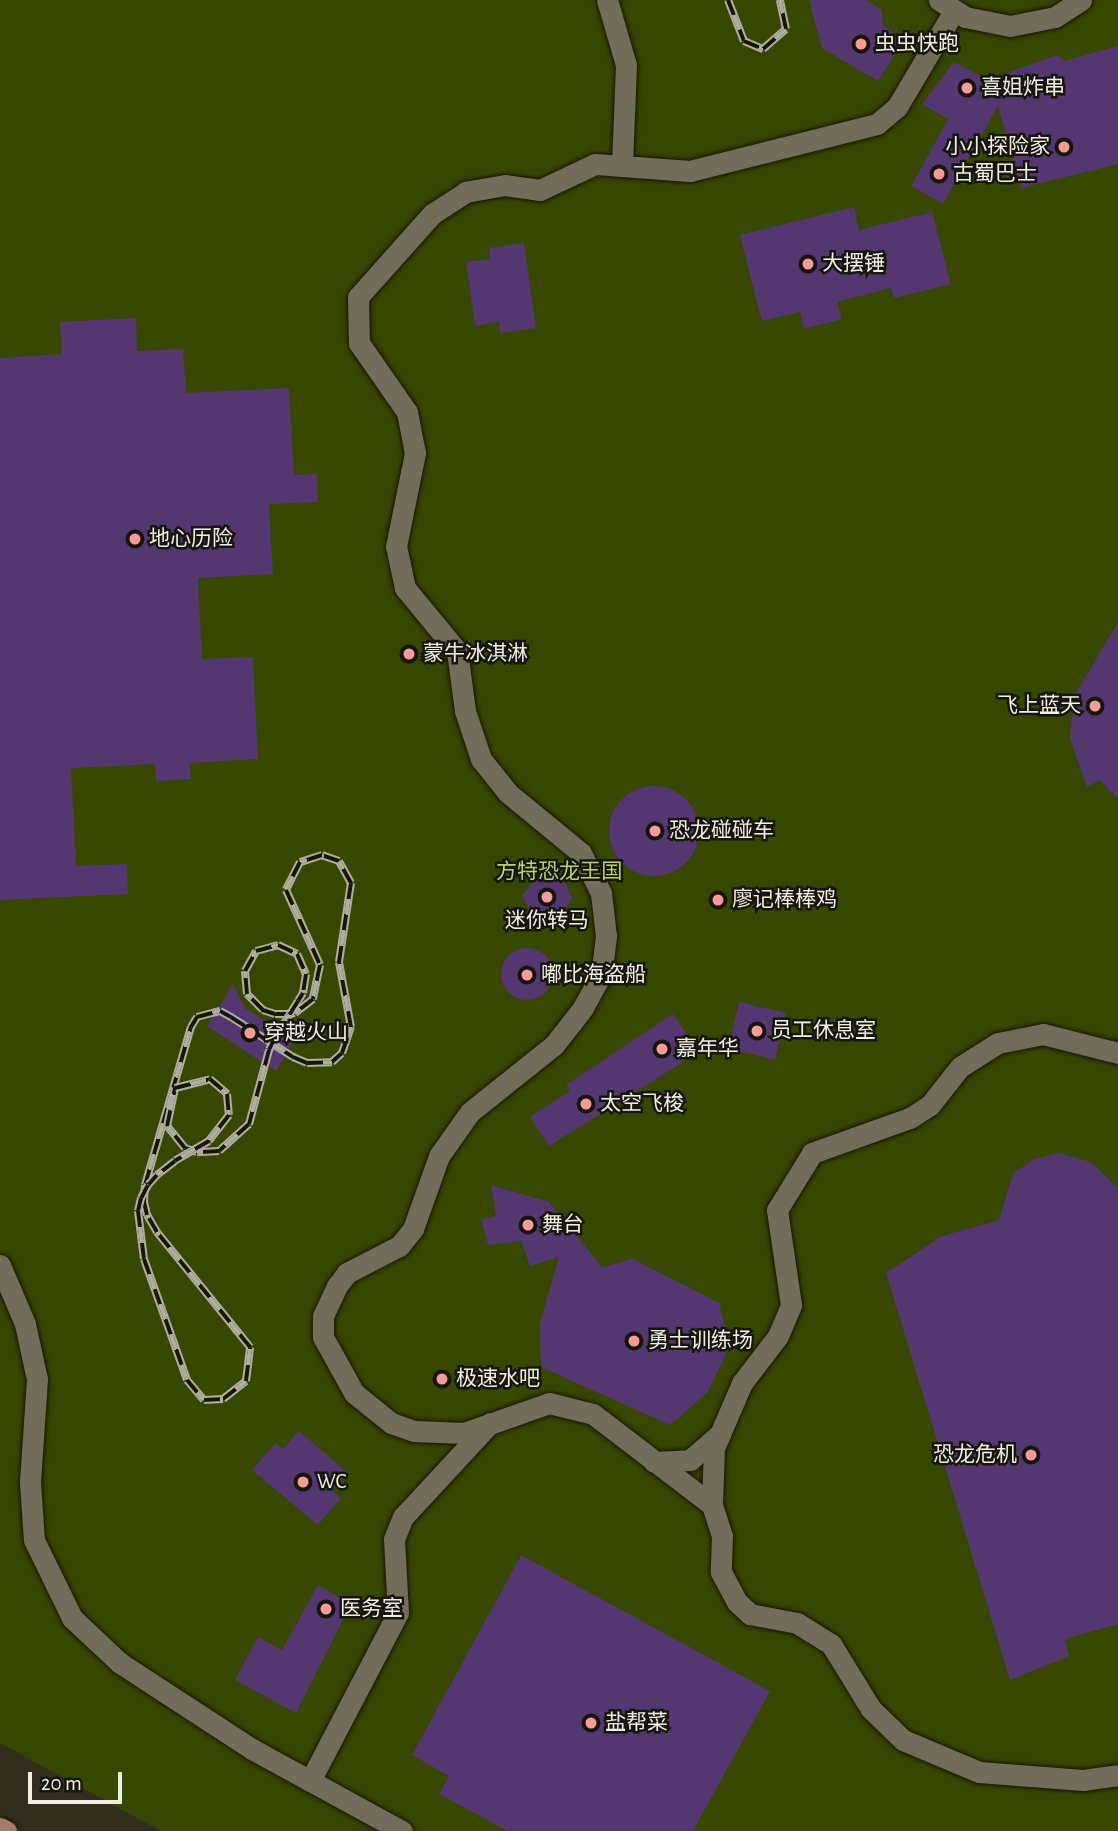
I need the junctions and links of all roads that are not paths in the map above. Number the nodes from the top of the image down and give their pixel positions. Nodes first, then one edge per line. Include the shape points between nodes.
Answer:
1 (607, 0) edge
2 (1081, 0) edge
3 (947, 5) edge
4 (622, 166) junction
5 (1118, 1053) edge
6 (0, 1265) edge
7 (490, 1423) junction
8 (721, 1432) junction
9 (644, 1459) junction
10 (712, 1505) junction
11 (1118, 1775) edge
12 (310, 1781) junction
13 (0, 1828) edge
14 (6, 1831) edge
15 (402, 1831) edge

1 - 4 lane via 626,65
2 - 3 lane via 1055,17 1010,26
3 - 4 lane via 897,107 877,124 690,171
4 - 7 lane via 595,164 540,190 485,187 447,202 368,283 355,310 359,343 407,412 411,430 415,468 396,546 405,587 457,651 465,711 481,759 508,793 581,853 606,915 601,975 583,1008 554,1045 470,1112 439,1156 413,1229 399,1246 347,1273 323,1317 327,1353 339,1372 391,1423 439,1435
5 - 8 lane via 1043,1034 998,1043 960,1067 930,1105 909,1118 812,1153 777,1210 791,1305 786,1322 742,1383
6 - 12 lane via 33,1352 38,1406 30,1510 55,1593 93,1642 120,1662
7 - 9 lane via 529,1406 571,1406 593,1414
7 - 12 lane via 403,1517 394,1539 398,1613
8 - 9 lane via 690,1460
8 - 10 lane via 714,1448
9 - 10 lane via 700,1491
10 - 11 lane via 722,1536 720,1572 737,1602 750,1614 797,1623 831,1644 871,1709 904,1740 979,1772 1083,1780
12 - 15 lane
13 - 14 main road

